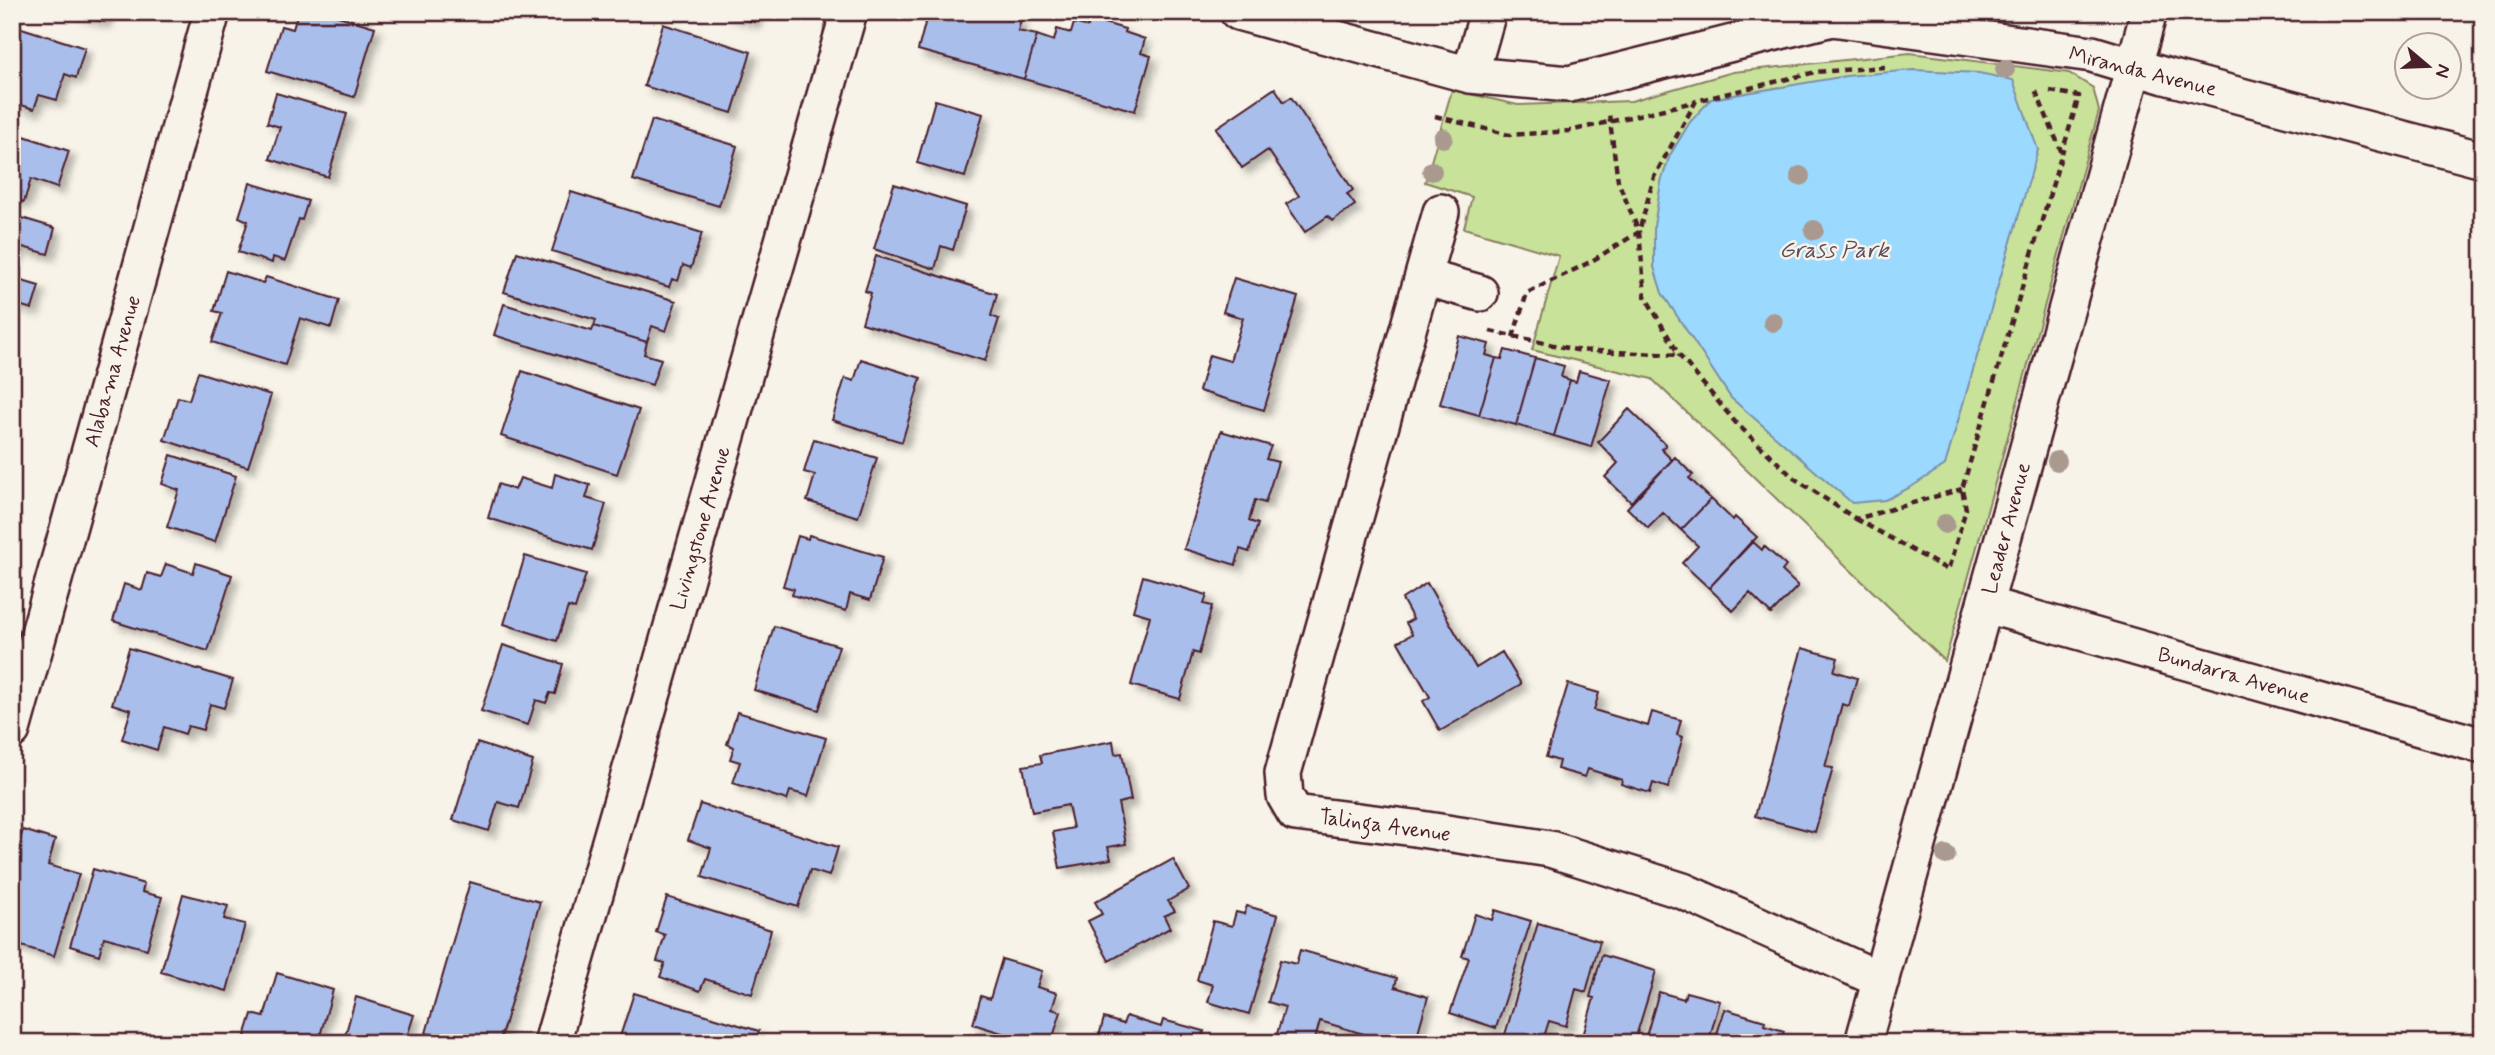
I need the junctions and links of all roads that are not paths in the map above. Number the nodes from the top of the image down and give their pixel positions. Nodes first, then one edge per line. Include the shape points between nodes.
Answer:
1 (212, 12) edge
2 (1238, 12) edge
3 (1488, 12) edge
4 (2148, 12) edge
5 (849, 13) edge
6 (2132, 67) junction
7 (1470, 75) junction
8 (2483, 160) edge
9 (1441, 212) dead end
10 (1423, 277) junction
11 (1480, 293) dead end
12 (1986, 605) junction
13 (12, 730) edge
14 (2483, 746) edge
15 (1881, 981) junction
16 (552, 1043) edge
17 (1863, 1043) edge

1 - 13 street, Alabama Avenue
2 - 7 street, Miranda Avenue
3 - 7 street
4 - 6 street, Leader Avenue
5 - 16 street, Livingstone Avenue
6 - 7 street, Miranda Avenue via 2092,54 1832,18 1569,83
6 - 8 street, Miranda Avenue
6 - 12 street, Leader Avenue
9 - 10 street, Talinga Avenue
10 - 11 street
10 - 15 street, Talinga Avenue via 1283,773 1285,796 1295,813 1550,849 1683,891
12 - 14 street, Bundarra Avenue
12 - 15 street, Leader Avenue
15 - 17 street, Leader Avenue

